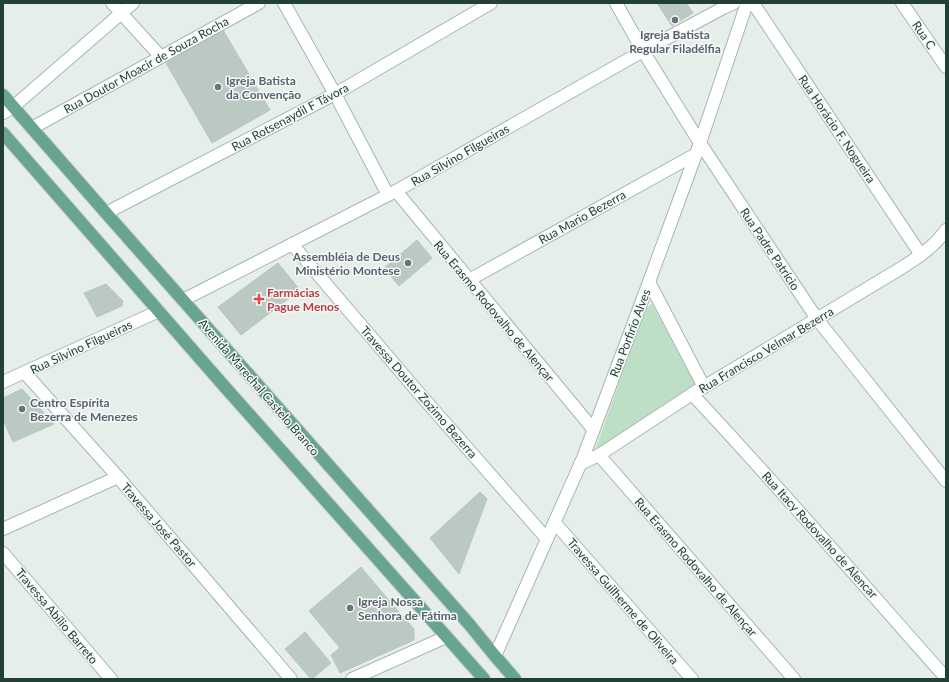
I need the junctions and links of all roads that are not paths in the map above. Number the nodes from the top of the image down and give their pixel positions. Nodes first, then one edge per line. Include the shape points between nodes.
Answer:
1 (112, 3) edge
2 (133, 3) edge
3 (259, 3) edge
4 (284, 3) edge
5 (491, 3) edge
6 (616, 3) edge
7 (734, 3) edge
8 (747, 3) edge
9 (753, 3) edge
10 (902, 3) edge
11 (122, 13) junction
12 (643, 51) junction
13 (161, 57) junction
14 (946, 67) edge
15 (335, 94) junction
16 (3, 95) edge
17 (13, 107) junction
18 (3, 113) edge
19 (32, 128) junction
20 (3, 133) edge
21 (698, 148) junction
22 (392, 193) junction
23 (106, 213) junction
24 (946, 230) edge
25 (292, 244) junction
26 (921, 255) junction
27 (469, 280) junction
28 (649, 282) junction
29 (183, 300) junction
30 (159, 311) junction
31 (817, 319) junction
32 (25, 372) junction
33 (5, 377) edge
34 (704, 387) junction
35 (692, 394) junction
36 (593, 429) junction
37 (599, 455) junction
38 (580, 464) junction
39 (118, 477) junction
40 (946, 481) edge
41 (555, 523) junction
42 (3, 529) edge
43 (547, 539) junction
44 (3, 553) edge
45 (446, 637) junction
46 (495, 656) junction
47 (478, 677) edge
48 (946, 678) edge
49 (111, 679) edge
50 (291, 679) edge
51 (352, 679) edge
52 (515, 679) edge
53 (692, 679) edge
54 (794, 679) edge

1 - 11 street
2 - 11 street
3 - 13 street, Rua Doutor Moacir de Souza Rocha
4 - 15 street, Rua Erasmo Rodovalho de Alençar
5 - 15 street, Rua Rotsenaydil F Távora
6 - 12 street, Rua Padre Patrício
7 - 12 street, Rua Silvino Filgueiras
8 - 21 street, Rua Porfirio Alves
9 - 26 street, Rua Horácio F. Nogueira
10 - 14 street, Rua C
11 - 13 street
11 - 17 street
12 - 21 street, Rua Padre Patrício
12 - 22 street, Rua Silvino Filgueiras
13 - 19 street, Rua Doutor Moacir de Souza Rocha
15 - 22 street, Rua Erasmo Rodovalho de Alençar
15 - 23 street, Rua Rotsenaydil F Távora
16 - 17 main road, Avenida Marechal Castelo Branco
17 - 18 street
17 - 19 main road, Avenida Marechal Castelo Branco
19 - 23 main road, Avenida Marechal Castelo Branco
20 - 30 main road, Avenida Marechal Castelo Branco
21 - 27 street, Rua Mario Bezerra
21 - 28 street, Rua Porfirio Alves
21 - 31 street, Rua Padre Patrício
22 - 25 street, Rua Silvino Filgueiras
22 - 27 street, Rua Erasmo Rodovalho de Alençar
23 - 29 main road, Avenida Marechal Castelo Branco
24 - 26 street, Rua Francisco Velmar Bezerra
25 - 29 street, Rua Silvino Filgueiras
25 - 43 street, Travessa Doutor Zozimo Bezerra
26 - 31 street, Rua Francisco Velmar Bezerra
27 - 36 street, Rua Erasmo Rodovalho de Alençar
28 - 34 street
28 - 36 street, Rua Porfirio Alves
29 - 46 main road, Avenida Marechal Castelo Branco
30 - 32 street, Rua Silvino Filgueiras
30 - 45 main road, Avenida Marechal Castelo Branco
31 - 34 street, Rua Francisco Velmar Bezerra
31 - 40 street, Rua Padre Patrício
32 - 33 street, Rua Silvino Filgueiras
32 - 39 street, Travessa José Pastor
34 - 35 street, Rua Francisco Velmar Bezerra
35 - 37 street, Rua Francisco Velmar Bezerra
35 - 48 street, Rua Itacy Rodovalho de Alencar via 821,535
36 - 38 street, Rua Porfirio Alves
37 - 38 street, Rua Francisco Velmar Bezerra
37 - 54 street, Rua Erasmo Rodovalho de Alençar
38 - 41 street, Rua Porfirio Alves
39 - 42 street
39 - 50 street, Travessa José Pastor
41 - 43 street, Rua Porfirio Alves
41 - 53 street, Travessa Guilherme de Oliveira
43 - 46 street, Rua Porfirio Alves
44 - 49 street, Travessa Abílio Barreto
45 - 47 main road, Avenida Marechal Castelo Branco
45 - 51 street
46 - 52 main road, Avenida Marechal Castelo Branco

